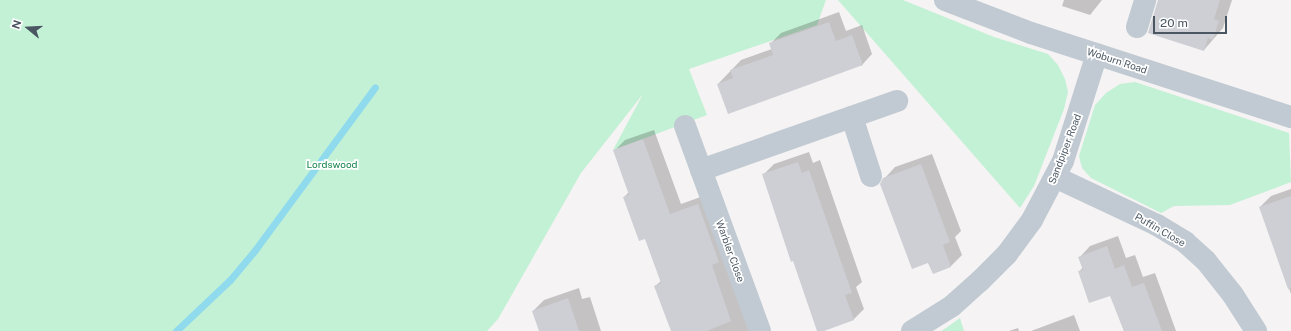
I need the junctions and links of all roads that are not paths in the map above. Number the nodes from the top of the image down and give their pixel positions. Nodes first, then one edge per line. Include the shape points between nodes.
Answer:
1 (945, 0) edge
2 (1145, 0) edge
3 (1137, 27) dead end
4 (1096, 54) junction
5 (897, 101) dead end
6 (852, 117) junction
7 (1291, 117) edge
8 (685, 126) dead end
9 (701, 170) junction
10 (871, 176) dead end
11 (1055, 177) junction
12 (914, 330) edge
13 (760, 331) edge
14 (1256, 331) edge

1 - 4 street, Woburn Road via 1031,33
2 - 3 street
4 - 7 street, Woburn Road
4 - 11 street, Sandpiper Road via 1076,122
5 - 6 street
6 - 9 street
6 - 10 street
8 - 9 street, Warbler Close
9 - 13 street, Warbler Close
11 - 12 street, Sandpiper Road via 1032,220 1007,254 952,306
11 - 14 street, Puffin Close via 1157,225 1185,242 1206,261 1233,295

